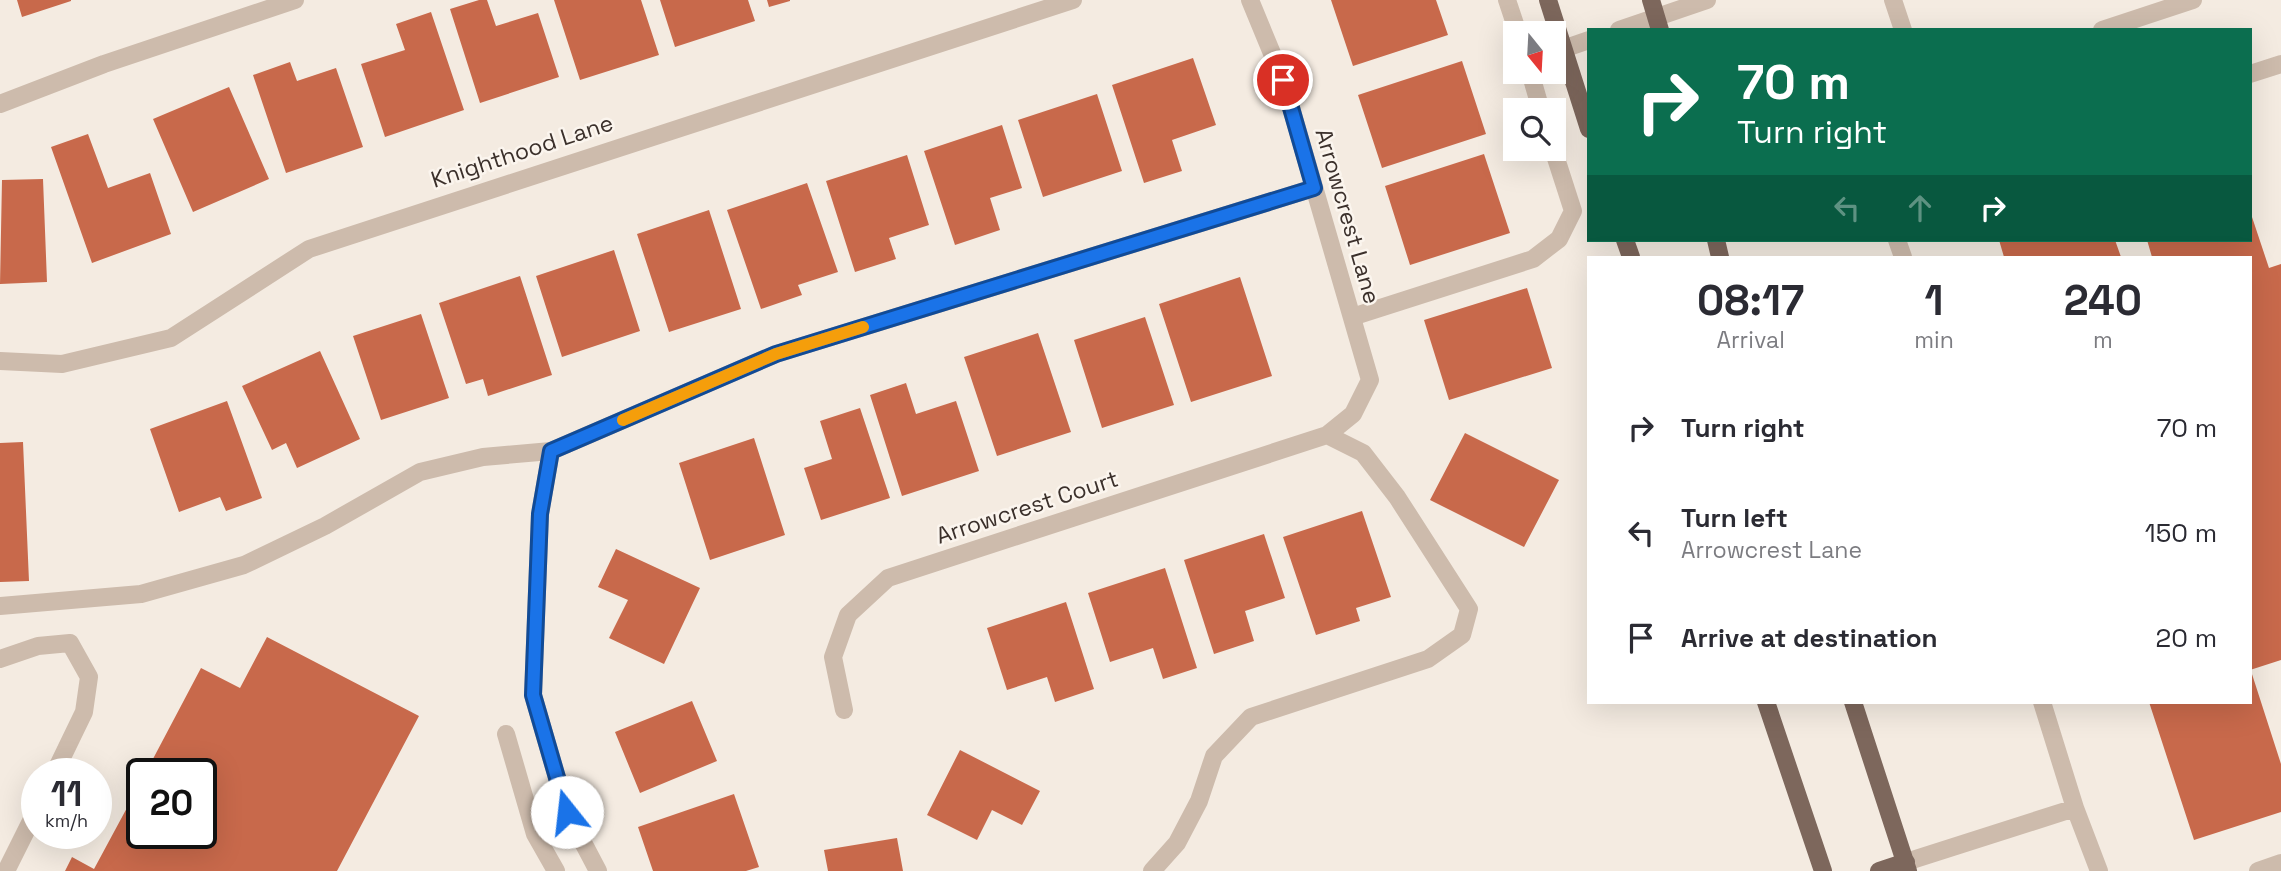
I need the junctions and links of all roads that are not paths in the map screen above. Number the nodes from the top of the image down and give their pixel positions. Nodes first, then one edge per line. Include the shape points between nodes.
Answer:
1 (295, 0) edge
2 (1073, 0) edge
3 (1250, 0) edge
4 (1507, 0) edge
5 (1548, 0) edge
6 (1707, 0) edge
7 (1893, 0) edge
8 (2193, 0) edge
9 (1656, 16) edge
10 (1514, 21) edge
11 (1554, 21) edge
12 (1624, 28) edge
13 (1902, 28) edge
14 (2108, 28) edge
15 (1587, 41) edge
16 (1566, 48) edge
17 (1566, 58) edge
18 (2281, 64) edge
19 (2252, 73) edge
20 (0, 104) edge
21 (1587, 123) edge
22 (1557, 161) edge
23 (1314, 188) junction
24 (1352, 317) junction
25 (0, 361) edge
26 (1327, 436) junction
27 (551, 451) junction
28 (0, 606) edge
29 (0, 659) edge
30 (1767, 704) edge
31 (1854, 704) edge
32 (2043, 704) edge
33 (844, 710) dead end
34 (506, 734) dead end
35 (62, 758) edge
36 (2075, 808) junction
37 (21, 841) edge
38 (2281, 863) edge
39 (1907, 867) edge
40 (6, 871) edge
41 (556, 871) edge
42 (598, 871) edge
43 (1152, 871) edge
44 (1823, 871) edge
45 (1880, 871) edge
46 (2099, 871) edge
47 (2258, 871) edge

1 - 20 street
2 - 25 street, Knighthood Lane via 309,248 172,338 62,364
3 - 23 street, Arrowcrest Lane via 1283,80
4 - 10 street
5 - 11 main road
6 - 9 street
7 - 13 street
8 - 14 street
9 - 12 street
15 - 16 street
17 - 21 main road
18 - 19 street
22 - 24 street via 1573,211 1559,239 1532,259
23 - 24 street, Arrowcrest Lane
23 - 27 street via 776,354
24 - 26 street, Arrowcrest Lane via 1370,380 1353,414
26 - 33 street, Arrowcrest Court via 888,578 848,615 834,657
26 - 43 street via 1363,453 1397,497 1469,609 1462,635 1428,659 1251,717 1214,755 1199,800 1177,843
27 - 28 street via 483,457 420,472 326,526 244,565 141,594
27 - 42 street via 540,514 533,695 567,812
29 - 35 street via 38,646 70,643 89,677 84,712
30 - 44 main road
31 - 39 main road
32 - 36 street
34 - 41 street via 535,834
36 - 39 street
36 - 46 street
37 - 40 street
38 - 47 street
39 - 45 main road

